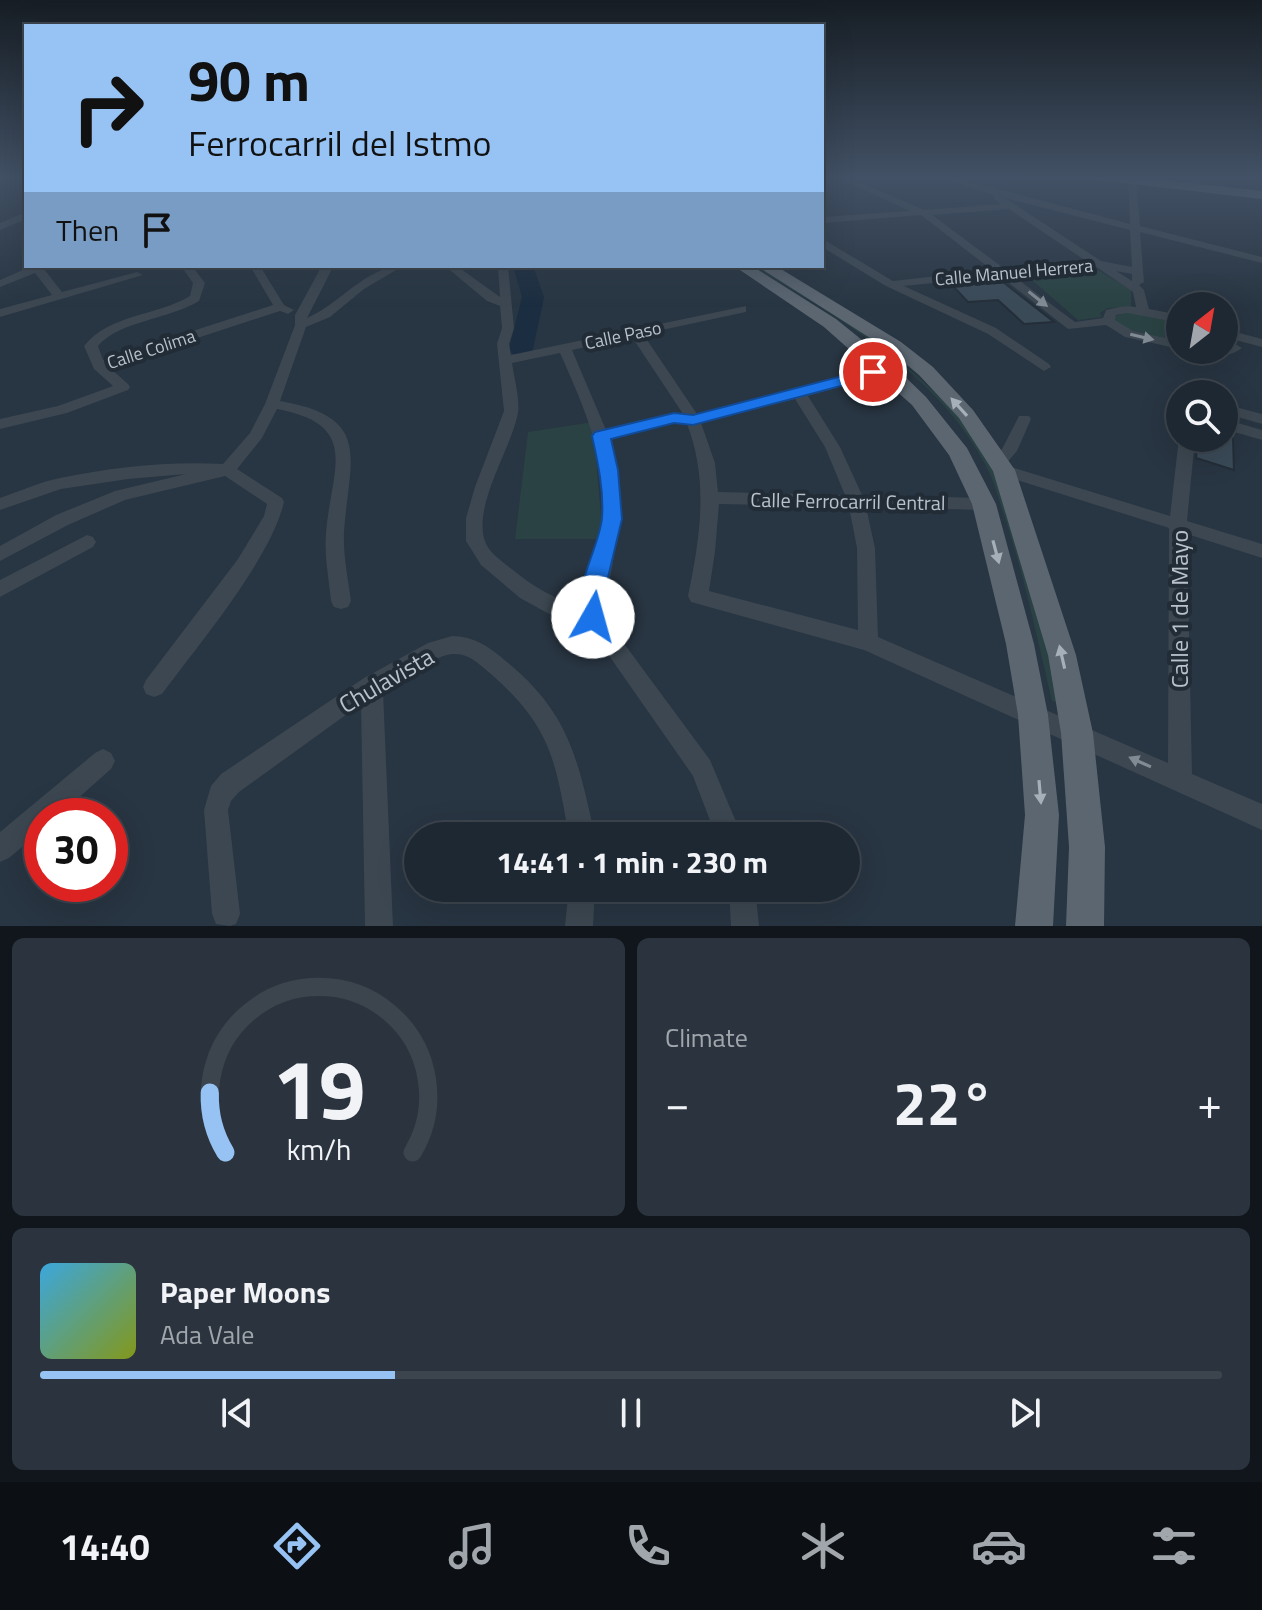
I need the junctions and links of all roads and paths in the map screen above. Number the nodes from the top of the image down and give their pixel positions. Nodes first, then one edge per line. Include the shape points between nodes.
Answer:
1 (932, 219) edge
2 (1029, 219) edge
3 (1099, 219) edge
4 (1134, 219) edge
5 (1133, 228) junction
6 (824, 244) edge
7 (1262, 260) edge
8 (1096, 263) junction
9 (37, 268) edge
10 (40, 268) edge
11 (188, 268) edge
12 (256, 268) edge
13 (324, 268) edge
14 (394, 268) edge
15 (453, 268) edge
16 (503, 268) edge
17 (745, 268) edge
18 (768, 268) edge
19 (1138, 272) junction
20 (1004, 273) junction
21 (137, 275) dead end
22 (0, 284) edge
23 (890, 284) junction
24 (1138, 290) junction
25 (60, 297) junction
26 (506, 304) junction
27 (280, 307) junction
28 (742, 309) dead end
29 (1143, 311) junction
30 (0, 313) edge
31 (1166, 316) edge
32 (301, 320) junction
33 (1108, 321) junction
34 (635, 332) junction
35 (1238, 340) edge
36 (1166, 342) edge
37 (1238, 342) edge
38 (1262, 343) edge
39 (564, 347) junction
40 (1262, 353) edge
41 (508, 360) junction
42 (99, 366) junction
43 (1044, 367) dead end
44 (886, 369) junction
45 (799, 394) junction
46 (272, 404) junction
47 (1238, 412) edge
48 (1024, 419) dead end
49 (1262, 419) edge
50 (693, 420) junction
51 (0, 424) edge
52 (1238, 428) edge
53 (1262, 435) edge
54 (601, 436) junction
55 (1186, 452) edge
56 (1002, 466) junction
57 (227, 470) junction
58 (712, 498) junction
59 (854, 502) junction
60 (0, 504) edge
61 (984, 504) junction
62 (1178, 524) junction
63 (87, 542) dead end
64 (1262, 551) edge
65 (0, 554) edge
66 (0, 589) edge
67 (341, 601) dead end
68 (593, 617) junction
69 (868, 642) junction
70 (372, 685) junction
71 (154, 687) dead end
72 (1033, 715) junction
73 (1077, 733) junction
74 (103, 761) dead end
75 (1180, 780) junction
76 (1262, 817) edge
77 (579, 822) edge
78 (723, 822) edge
79 (0, 849) edge
80 (581, 902) edge
81 (743, 902) edge
82 (226, 914) dead end
83 (379, 926) edge
84 (579, 926) edge
85 (745, 926) edge
86 (1034, 926) edge
87 (1085, 926) edge

1 - 20 street
2 - 8 street
3 - 5 street
4 - 5 street
5 - 7 street
5 - 19 street
6 - 23 street
8 - 19 street, Calle Manuel Herrera
8 - 20 street, Calle Manuel Herrera
8 - 24 street
9 - 22 street
10 - 25 street
11 - 42 street, Calle Colima via 199,283 195,298 173,312 100,335 91,346
12 - 27 street
13 - 32 street
14 - 32 street via 326,314
15 - 26 street
16 - 26 street
17 - 44 main road via 830,323
56 -> 18 main road via 966,414 926,371
19 - 24 street
20 - 23 street, Calle Manuel Herrera
20 -> 33 street via 1072,326
21 - 25 street
23 - 43 street via 992,331
24 - 29 street
25 - 30 street
26 - 41 street via 503,344
27 - 32 street
27 - 42 street, Calle Colima
28 - 34 street, Calle Paso
29 - 31 street
29 - 33 street via 1115,311
32 - 46 street
33 -> 36 street via 1129,334
34 - 39 street, Calle Paso
34 - 50 street
35 - 38 street
37 - 40 street
39 - 41 street, Calle Paso
39 - 54 street
41 - 68 street via 511,411 483,487 475,541 488,560 527,592 558,609
42 - 51 street via 123,387 62,410
44 - 45 street
44 - 61 main road via 959,453
45 - 50 street
45 - 59 street via 843,467
46 - 57 street via 257,435
46 - 67 street via 317,414 343,437 344,475 335,536
47 - 49 street
48 - 56 street
50 - 54 street via 674,418
50 - 58 street
52 - 53 street
54 - 68 street via 612,519 593,594
55 - 62 street, Calle 1 de Mayo
56 - 62 street
73 -> 56 main road via 1062,655
57 - 60 street via 91,478
57 - 65 street via 121,495
57 - 71 street via 276,502 277,510
58 - 59 street, Calle Ferrocarril Central
58 - 69 street via 698,596
59 - 61 street, Calle Ferrocarril Central
59 - 69 street via 866,546
61 -> 72 main road
62 - 64 street
62 - 75 street, Calle 1 de Mayo
63 - 66 street
68 - 78 street via 702,768
69 - 72 street
70 - 77 street, Chulavista via 445,646 480,652 522,685 549,718 565,755
70 - 82 street, Chulavista via 220,795 216,810
70 - 83 street
72 - 73 street
72 -> 86 main road via 1042,815
75 -> 73 street
73 - 87 main road via 1087,847
74 - 79 street
75 - 76 street
80 - 84 street
81 - 85 street

